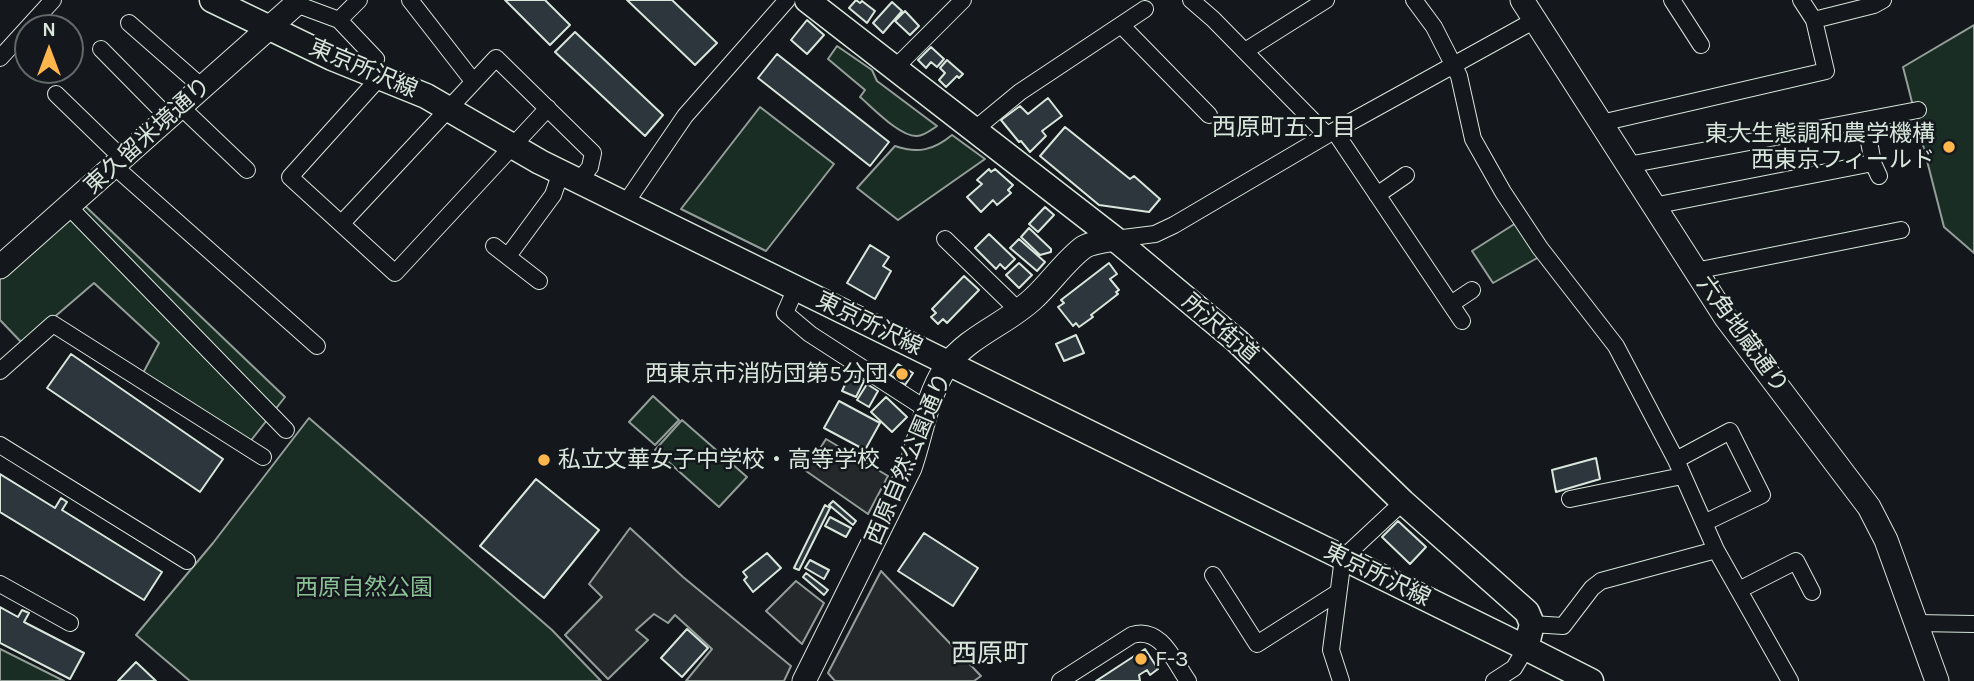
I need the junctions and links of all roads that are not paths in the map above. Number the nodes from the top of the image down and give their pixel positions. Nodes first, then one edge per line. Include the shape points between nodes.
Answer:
1 (51, 0) edge
2 (212, 0) edge
3 (359, 0) edge
4 (410, 0) edge
5 (787, 0) edge
6 (807, 0) edge
7 (963, 0) edge
8 (1191, 0) edge
9 (1326, 0) edge
10 (1414, 0) edge
11 (1522, 0) edge
12 (1672, 0) edge
13 (1801, 0) edge
14 (1883, 0) edge
15 (295, 2) edge
16 (1145, 9) dead end
17 (339, 20) junction
18 (1535, 20) junction
19 (1814, 20) junction
20 (130, 23) dead end
21 (1121, 24) junction
22 (269, 27) junction
23 (1701, 45) dead end
24 (101, 49) dead end
25 (1245, 51) junction
26 (0, 58) edge
27 (1453, 64) junction
28 (895, 68) junction
29 (375, 74) junction
30 (473, 81) junction
31 (202, 88) junction
32 (56, 94) dead end
33 (449, 108) junction
34 (548, 108) junction
35 (1918, 110) dead end
36 (175, 112) junction
37 (1209, 115) dead end
38 (1865, 120) junction
39 (1601, 123) junction
40 (974, 130) junction
41 (1331, 133) junction
42 (512, 146) junction
43 (118, 163) junction
44 (1628, 165) junction
45 (247, 170) dead end
46 (1406, 175) dead end
47 (570, 177) junction
48 (1377, 195) junction
49 (625, 204) junction
50 (1654, 206) junction
51 (69, 207) junction
52 (342, 223) junction
53 (1901, 230) dead end
54 (945, 239) dead end
55 (1115, 239) junction
56 (494, 246) dead end
57 (508, 256) junction
58 (0, 267) edge
59 (1695, 271) junction
60 (539, 281) dead end
61 (796, 288) junction
62 (1472, 290) dead end
63 (1451, 304) junction
64 (1019, 311) junction
65 (1462, 321) dead end
66 (317, 346) dead end
67 (948, 364) junction
68 (0, 371) edge
69 (926, 409) junction
70 (286, 430) dead end
71 (0, 445) edge
72 (263, 457) dead end
73 (1679, 468) junction
74 (1570, 499) dead end
75 (1404, 502) junction
76 (1704, 523) junction
77 (1716, 550) junction
78 (1343, 558) junction
79 (187, 561) dead end
80 (1213, 575) dead end
81 (0, 584) edge
82 (1739, 590) junction
83 (1812, 592) dead end
84 (1337, 593) junction
85 (70, 623) dead end
86 (1917, 623) junction
87 (1532, 624) junction
88 (1974, 624) edge
89 (1526, 648) junction
90 (804, 681) edge
91 (1060, 681) edge
92 (1188, 681) edge
93 (1341, 681) edge
94 (1494, 681) edge
95 (1591, 681) edge
96 (1790, 681) edge
97 (1937, 681) edge

1 - 26 street
2 - 22 main road, 東京所沢線
3 - 17 street
4 - 30 street
5 - 49 street via 685,116
6 - 28 main road, 所沢街道
7 - 28 street
8 - 25 street
9 - 25 street
10 - 27 street
11 - 18 street, 六角地蔵通り
12 - 23 street
13 - 19 street
14 - 19 street
15 - 17 street
15 - 22 street, 東久留米境通り
16 - 21 street
17 - 29 street via 376,59
18 - 27 street, 西原自然公園通り
18 - 39 street, 六角地蔵通り
19 - 39 street via 1826,71
20 - 31 street
21 - 37 street via 1163,79
21 - 40 street via 1020,92
22 - 29 main road, 東京所沢線
22 - 31 street, 東久留米境通り
24 - 36 street
25 - 41 street
27 - 41 street, 西原自然公園通り
27 - 73 street via 1478,149 1540,248 1616,346
28 - 40 main road, 所沢街道
29 - 33 main road, 東京所沢線
29 - 52 street via 290,177
30 - 33 street
30 - 34 street via 496,58
31 - 36 street, 東久留米境通り
32 - 43 street
33 - 42 main road, 東京所沢線
33 - 52 street
34 - 42 street
34 - 47 street via 593,153 590,167
35 - 38 street
36 - 43 street, 東久留米境通り
36 - 45 street
38 - 44 street
38 - 50 street via 1876,169
39 - 44 street, 六角地蔵通り
40 - 55 main road, 所沢街道
41 - 48 street
41 - 55 street, 西原自然公園通り via 1155,234
42 - 47 main road, 東京所沢線
42 - 52 street via 395,273
43 - 51 street, 東久留米境通り
43 - 66 street
44 - 50 street, 六角地蔵通り
46 - 48 street
47 - 49 main road, 東京所沢線
47 - 57 street
48 - 63 street
49 - 61 main road, 東京所沢線
50 - 59 street, 六角地蔵通り
51 - 58 street, 東久留米境通り
51 - 70 street
53 - 59 street
54 - 64 street
55 - 64 street, 西原自然公園通り via 1085,246
55 - 75 main road, 所沢街道 via 1237,341
56 - 57 street
57 - 60 street
59 - 86 street, 六角地蔵通り via 1869,507
61 - 67 main road, 東京所沢線
61 - 69 street via 785,313
62 - 63 street
63 - 65 street
64 - 67 street, 西原自然公園通り
67 - 69 street, 西原自然公園通り
67 - 78 main road, 東京所沢線
68 - 72 street via 53,324
69 - 90 street, 西原自然公園通り via 910,468
71 - 79 street
73 - 74 street
73 - 76 street
73 - 76 street via 1730,431 1762,495
75 - 78 street
75 - 87 main road, 所沢街道 via 1517,601
76 - 77 street
77 - 82 street
77 - 87 street via 1601,581 1563,626
78 - 84 street
78 - 89 main road, 東京所沢線
80 - 84 street via 1257,644
81 - 85 street
82 - 83 street via 1796,561
82 - 96 street
84 - 93 street via 1331,650
86 - 88 street
86 - 97 street, 六角地蔵通り
87 - 89 main road
89 - 94 street via 1514,668
89 - 95 main road
91 - 92 street via 1139,633 1160,640

